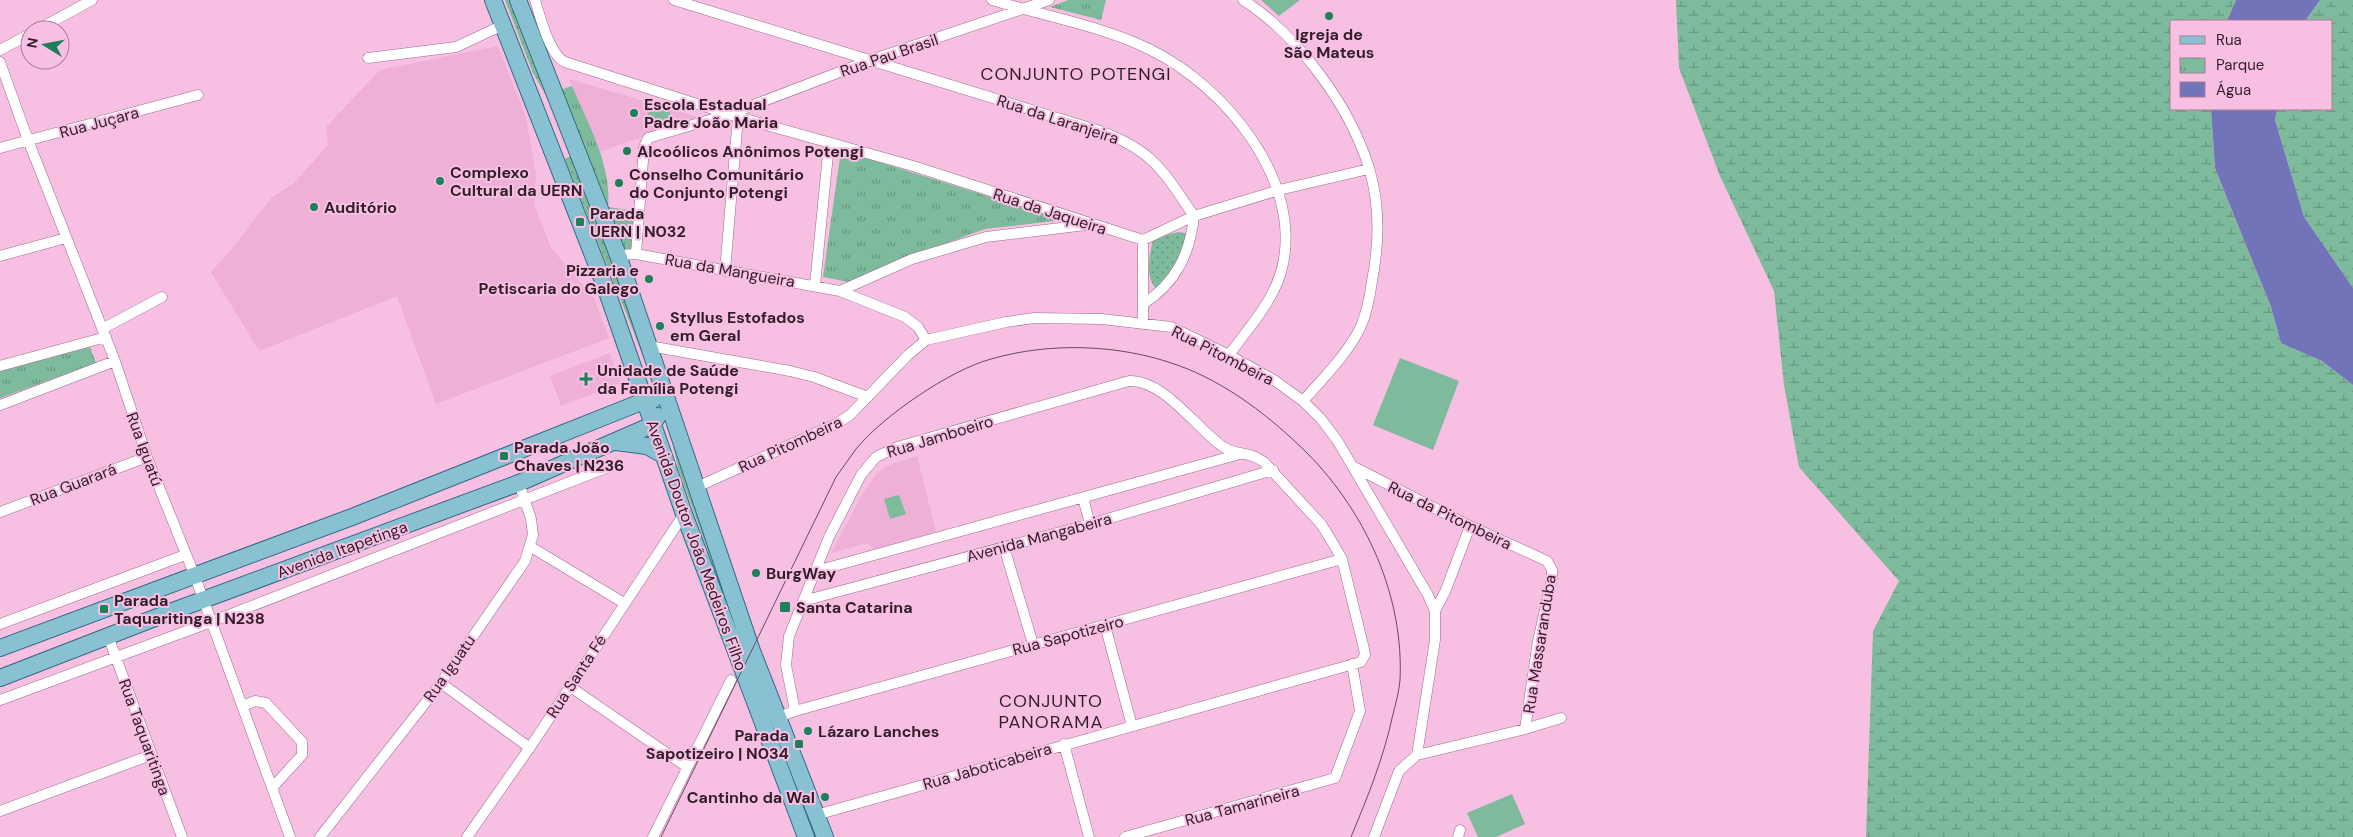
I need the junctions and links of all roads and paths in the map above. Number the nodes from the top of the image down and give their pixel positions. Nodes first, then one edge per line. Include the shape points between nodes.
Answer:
1 (92, 0) edge
2 (493, 0) edge
3 (518, 0) edge
4 (535, 0) edge
5 (674, 0) edge
6 (992, 0) edge
7 (1049, 0) edge
8 (1243, 0) edge
9 (1022, 9) junction
10 (55, 20) edge
11 (503, 25) junction
12 (20, 39) edge
13 (0, 50) edge
14 (368, 58) dead end
15 (871, 60) junction
16 (0, 62) edge
17 (525, 80) junction
18 (198, 95) dead end
19 (734, 116) junction
20 (28, 140) junction
21 (829, 144) junction
22 (574, 147) junction
23 (0, 148) edge
24 (1369, 169) junction
25 (1279, 190) junction
26 (1194, 216) junction
27 (1091, 225) junction
28 (66, 238) junction
29 (1143, 240) junction
30 (636, 254) junction
31 (0, 256) edge
32 (618, 256) junction
33 (725, 270) junction
34 (815, 285) junction
35 (840, 291) junction
36 (162, 296) dead end
37 (1143, 304) junction
38 (1143, 323) junction
39 (104, 333) junction
40 (926, 340) junction
41 (651, 352) junction
42 (1229, 355) junction
43 (114, 361) junction
44 (0, 366) edge
45 (868, 397) junction
46 (644, 401) junction
47 (1303, 401) junction
48 (665, 402) junction
49 (0, 404) edge
50 (652, 425) junction
51 (611, 442) junction
52 (1241, 454) junction
53 (663, 455) junction
54 (146, 456) junction
55 (616, 464) dead end
56 (1354, 467) junction
57 (1273, 470) junction
58 (519, 483) junction
59 (697, 487) junction
60 (1083, 498) junction
61 (525, 500) junction
62 (0, 512) edge
63 (684, 514) junction
64 (352, 516) junction
65 (1090, 524) junction
66 (327, 526) junction
67 (1470, 526) junction
68 (362, 542) junction
69 (531, 547) junction
70 (1004, 547) junction
71 (336, 551) junction
72 (185, 555) junction
73 (1342, 560) junction
74 (1546, 561) joint
75 (816, 571) junction
76 (194, 574) junction
77 (203, 600) junction
78 (803, 602) junction
79 (624, 603) junction
80 (1434, 611) junction
81 (211, 622) junction
82 (0, 624) edge
83 (1105, 625) junction
84 (51, 628) junction
85 (108, 636) junction
86 (1033, 644) junction
87 (2, 647) edge
88 (62, 654) junction
89 (115, 657) junction
90 (1356, 663) junction
91 (7, 675) edge
92 (731, 680) dead end
93 (441, 683) junction
94 (569, 686) junction
95 (0, 700) edge
96 (242, 706) junction
97 (795, 711) junction
98 (778, 717) junction
99 (1561, 718) dead end
100 (1132, 726) junction
101 (1525, 729) junction
102 (1064, 744) junction
103 (530, 748) junction
104 (151, 755) junction
105 (1417, 755) junction
106 (687, 767) junction
107 (272, 788) junction
108 (0, 811) edge
109 (816, 815) junction
110 (1155, 833) edge
111 (182, 837) edge
112 (290, 837) edge
113 (320, 837) edge
114 (467, 837) edge
115 (652, 837) edge
116 (806, 837) edge
117 (825, 837) edge
118 (1089, 837) edge
119 (1125, 837) edge
120 (1374, 837) edge

1 - 10 street
2 - 11 main road, Avenida Doutor João Medeiros Filho
3 - 22 main road, Avenida Doutor João Medeiros Filho
4 - 19 street, Rua da Jaqueira via 551,45 561,60
5 - 15 street, Rua da Laranjeira
6 - 9 street
7 - 9 street, Rua Pau Brasil
8 - 24 street via 1277,27 1316,69 1339,104
9 - 15 street, Rua Pau Brasil
9 - 25 street via 1111,35 1150,49 1178,65 1226,105 1264,161
11 - 14 street via 456,47
11 - 17 main road, Avenida Doutor João Medeiros Filho
12 - 13 street
15 - 19 street, Rua Pau Brasil
15 - 26 street, Rua da Laranjeira via 1124,140 1145,152 1162,169
16 - 20 street, Rua Iguatú
17 - 22 main road via 541,97 559,141 565,148
17 - 46 main road, Avenida Doutor João Medeiros Filho via 605,286
18 - 20 street, Rua Juçara
19 - 21 street, Rua da Jaqueira
19 - 30 street, Rua Pau Brasil via 648,138 644,147
19 - 33 street
20 - 23 street, Rua Juçara
20 - 28 street, Rua Iguatú
21 - 27 street, Rua da Jaqueira via 913,166
21 - 34 street
22 - 32 main road, Avenida Doutor João Medeiros Filho
24 - 25 street
24 - 47 street via 1377,243 1369,298 1361,326
25 - 26 street
25 - 42 street via 1286,233 1277,285
26 - 29 street
26 - 37 street via 1182,266 1158,295
27 - 29 street, Rua da Jaqueira
27 - 35 street via 986,237 912,259
28 - 31 street
28 - 39 street, Rua Iguatú
29 - 37 street
30 - 32 street, Rua da Mangueira
30 - 33 street, Rua da Mangueira
32 - 41 main road, Avenida Doutor João Medeiros Filho
33 - 34 street, Rua da Mangueira
34 - 35 street, Rua da Mangueira
35 - 40 street, Rua da Mangueira via 905,317 918,327
36 - 39 street
37 - 38 street
38 - 40 street, Rua Pitombeira via 1094,318 1034,318
38 - 42 street, Rua Pitombeira via 1181,330
39 - 43 street, Rua Iguatú
39 - 44 street
40 - 45 street, Rua Pitombeira
41 - 45 street via 790,371
41 - 48 main road, Avenida Doutor João Medeiros Filho
42 - 47 street, Rua Pitombeira via 1274,380
43 - 49 street
43 - 54 street, Rua Iguatú
45 - 59 street, Rua Pitombeira via 838,423
46 - 48 main road
46 - 50 main road, Avenida Doutor João Medeiros Filho
46 - 64 main road, Avenida Itapetinga
47 - 56 street, Rua Pitombeira via 1321,419
48 - 50 main road
48 - 59 main road, Avenida Doutor João Medeiros Filho
50 - 51 main road, Avenida Itapetinga
50 - 53 main road, Avenida Doutor João Medeiros Filho
51 - 53 main road via 646,446
51 - 58 main road, Avenida Itapetinga
52 - 57 street via 1257,456
52 - 60 street, Avenida Mangabeira
52 - 75 street, Rua Jamboeiro via 1221,446 1187,413 1143,383 1129,381 897,448 876,457 861,475 836,522
53 - 63 main road, Avenida Doutor João Medeiros Filho
54 - 62 street, Rua Guarará
54 - 72 street, Rua Iguatú
55 - 61 street, Avenida Itapetinga
56 - 67 street, Rua da Pitombeira
56 - 80 street, Rua Pitombeira via 1428,595
57 - 65 street, Avenida Mangabeira
57 - 73 street via 1321,524
58 - 61 street, Rua Iguatu
58 - 68 main road, Avenida Itapetinga
59 - 98 main road, Avenida Doutor João Medeiros Filho via 752,651
60 - 65 street
60 - 75 street, Avenida Mangabeira
61 - 69 street, Rua Iguatu via 531,519
61 - 81 street, Avenida Itapetinga
63 - 79 street, Rua Santa Fé
63 - 116 main road, Avenida Doutor João Medeiros Filho
64 - 66 main road, Avenida Itapetinga
64 - 68 main road
65 - 70 street, Avenida Mangabeira
66 - 71 main road
66 - 76 main road, Avenida Itapetinga
67 - 74 street, Rua da Pitombeira
67 - 80 street
68 - 71 main road, Avenida Itapetinga
69 - 79 street
69 - 93 street, Rua Iguatu via 525,561
70 - 78 street, Avenida Mangabeira
70 - 86 street
71 - 77 main road, Avenida Itapetinga
72 - 76 street, Rua Iguatú
72 - 82 street
73 - 83 street, Rua Sapotizeiro
73 - 90 street via 1364,649 1364,659
74 - 101 street, Rua Massaranduba via 1552,570 1552,578 1538,641
75 - 78 street, Rua Jamboeiro
76 - 77 street, Rua Iguatú
76 - 84 main road, Avenida Itapetinga
77 - 81 street, Rua Iguatú
77 - 85 main road, Avenida Itapetinga
78 - 97 street, Rua Jamboeiro via 789,636 786,656
79 - 94 street, Rua Santa Fé
80 - 105 street, Rua Pitombeira via 1434,640
81 - 89 street, Avenida Itapetinga
81 - 96 street, Rua Iguatú
83 - 86 street, Rua Sapotizeiro
83 - 100 street
84 - 87 main road, Avenida Itapetinga
84 - 88 main road
85 - 88 main road, Avenida Itapetinga
85 - 89 street, Rua Taquaritinga
86 - 97 street, Rua Sapotizeiro
87 - 91 main road
88 - 91 main road, Avenida Itapetinga
89 - 95 street, Avenida Itapetinga
89 - 104 street, Rua Taquaritinga
90 - 100 street, Rua Jaboticabeira
90 - 110 street, Rua Tamarineira via 1360,711 1338,774 1330,781
92 - 106 street
93 - 103 street
93 - 113 street, Rua Iguatu
94 - 103 street, Rua Santa Fé
94 - 106 street
96 - 107 street, Rua Iguatú
96 - 107 street via 255,701 266,703 302,742 302,755
97 - 98 street
98 - 109 main road, Avenida Doutor João Medeiros Filho
99 - 101 street
100 - 102 street, Rua Jaboticabeira
101 - 105 street
102 - 109 street, Rua Jaboticabeira
102 - 118 street
103 - 114 street, Rua Santa Fé
104 - 108 street
104 - 111 street, Rua Taquaritinga
105 - 120 street via 1399,771
106 - 115 street
107 - 112 street, Rua Iguatú
109 - 117 main road, Avenida Doutor João Medeiros Filho
110 - 119 street, Rua Tamarineira

